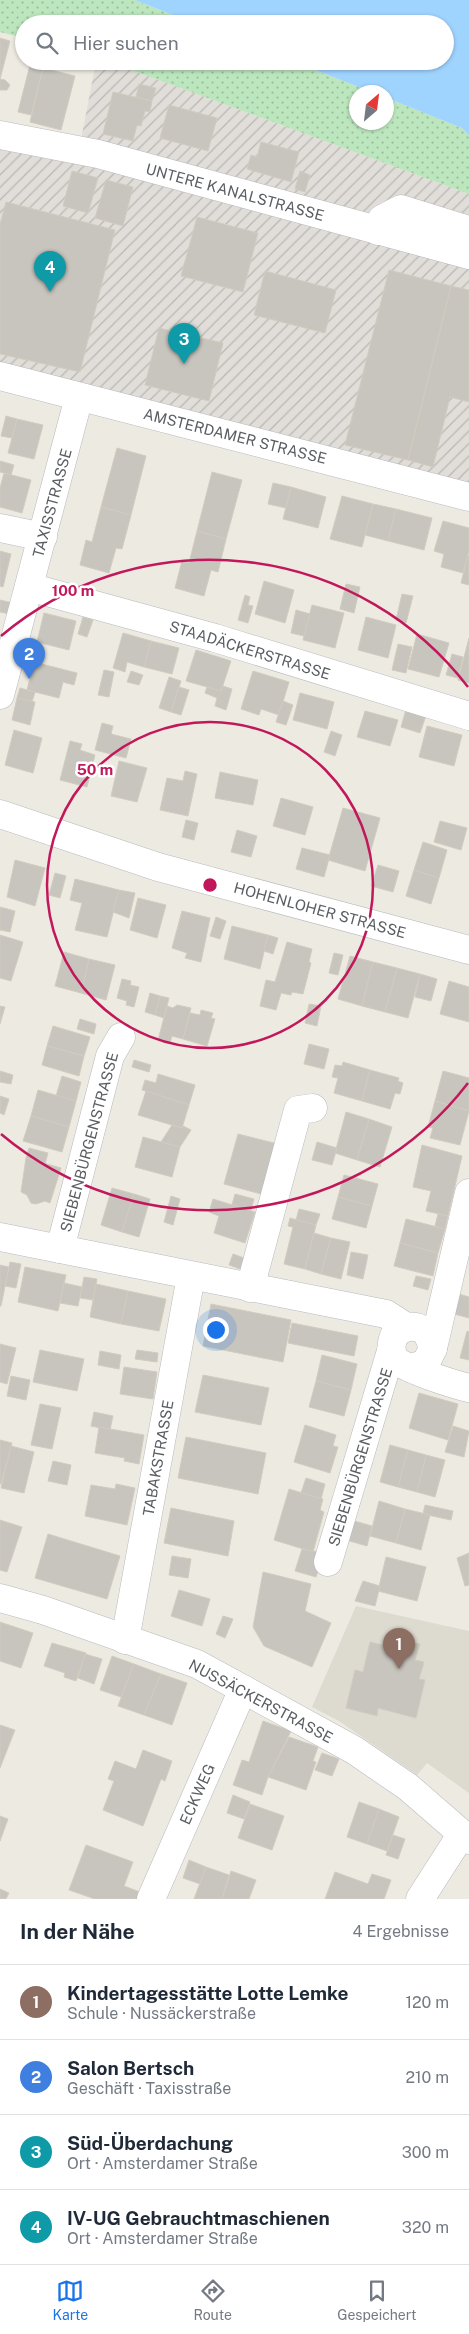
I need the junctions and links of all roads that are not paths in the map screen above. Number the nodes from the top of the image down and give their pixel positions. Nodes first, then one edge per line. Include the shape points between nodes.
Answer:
1 (0, 135) edge
2 (378, 231) junction
3 (469, 232) edge
4 (469, 255) edge
5 (0, 376) edge
6 (79, 397) junction
7 (469, 497) edge
8 (0, 528) edge
9 (43, 537) junction
10 (29, 587) junction
11 (0, 695) edge
12 (469, 716) edge
13 (0, 814) edge
14 (469, 950) edge
15 (121, 1037) dead end
16 (313, 1108) dead end
17 (469, 1193) edge
18 (0, 1237) edge
19 (60, 1249) junction
20 (191, 1276) junction
21 (250, 1288) junction
22 (406, 1327) junction
23 (433, 1348) junction
24 (402, 1360) junction
25 (469, 1388) edge
26 (328, 1562) dead end
27 (0, 1598) edge
28 (125, 1640) junction
29 (243, 1689) junction
30 (465, 1838) edge
31 (151, 1899) edge
32 (420, 1899) edge

1 - 2 street, UNTERE KANALSTRASSE via 98,154
2 - 3 street via 382,219 400,209
2 - 4 street, UNTERE KANALSTRASSE
5 - 6 street, AMSTERDAMER STRASSE
6 - 7 street, AMSTERDAMER STRASSE
6 - 9 street, TAXISSTRASSE
8 - 9 street
9 - 10 street, TAXISSTRASSE
10 - 11 street, TAXISSTRASSE
10 - 12 street, STAADÄCKERSTRASSE via 215,638
13 - 14 street, HOHENLOHER STRASSE via 158,866
15 - 19 street, SIEBENBÜRGENSTRASSE via 110,1056
16 - 21 street via 298,1110
17 - 23 street, SIEBENBÜRGENSTRASSE
18 - 19 street, SIEBENBÜRGENSTRASSE
19 - 20 street, SIEBENBÜRGENSTRASSE
20 - 21 street, SIEBENBÜRGENSTRASSE
20 - 28 street, TABAKSTRASSE
21 - 22 street, SIEBENBÜRGENSTRASSE via 386,1314
22 - 23 street, SIEBENBÜRGENSTRASSE via 420,1327
22 - 24 street, SIEBENBÜRGENSTRASSE via 394,1336
23 - 24 street, SIEBENBÜRGENSTRASSE via 426,1363
24 - 25 street, SIEBENBÜRGENSTRASSE
24 - 26 street, SIEBENBÜRGENSTRASSE
27 - 28 street, NUSSÄCKERSTRASSE
28 - 29 street, NUSSÄCKERSTRASSE via 197,1664
29 - 30 street, NUSSÄCKERSTRASSE via 408,1786
29 - 31 street, ECKWEG
30 - 32 street

